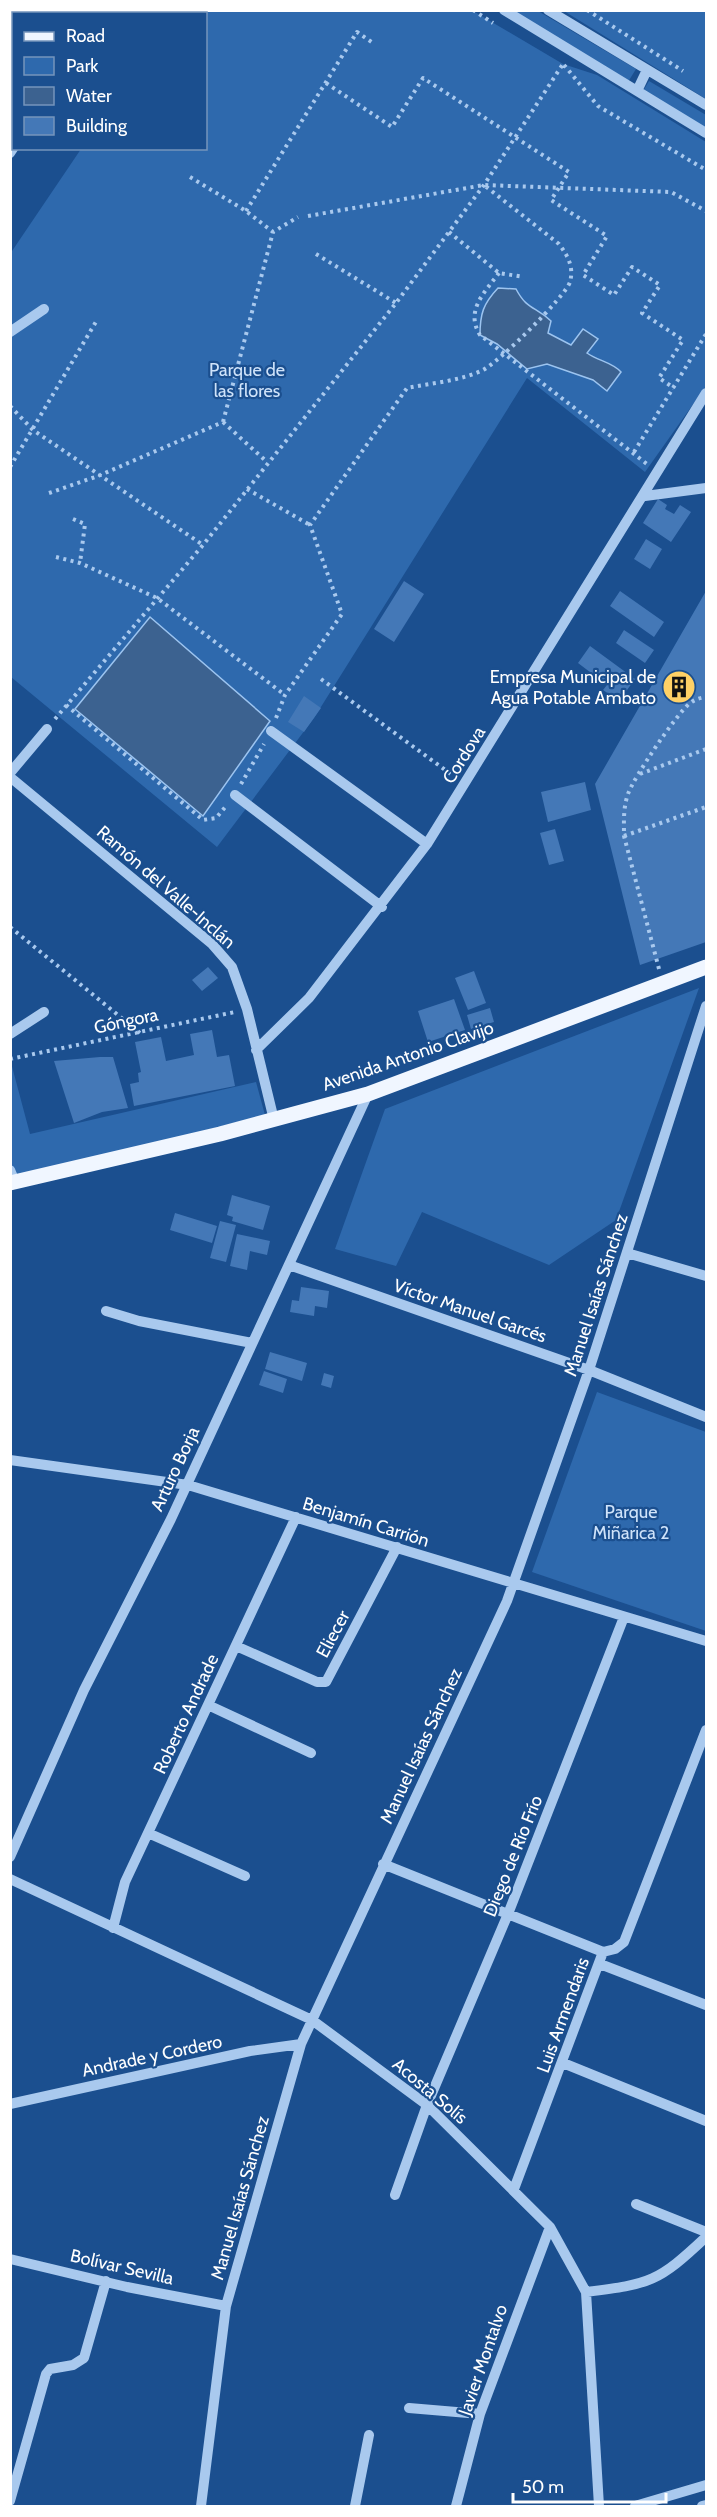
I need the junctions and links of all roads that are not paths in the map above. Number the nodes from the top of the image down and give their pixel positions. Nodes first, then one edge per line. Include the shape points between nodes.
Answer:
1 (504, 10) edge
2 (548, 10) edge
3 (647, 70) junction
4 (637, 91) junction
5 (706, 105) edge
6 (706, 133) edge
7 (44, 309) dead end
8 (10, 332) edge
9 (706, 393) edge
10 (706, 489) edge
11 (645, 496) junction
12 (47, 729) road end
13 (271, 731) road end
14 (10, 773) edge
15 (10, 777) edge
16 (235, 795) road end
17 (427, 844) junction
18 (382, 907) junction
19 (706, 968) edge
20 (706, 1006) edge
21 (44, 1012) dead end
22 (10, 1034) edge
23 (256, 1050) junction
24 (368, 1094) junction
25 (274, 1120) junction
26 (12, 1178) edge
27 (627, 1252) junction
28 (289, 1265) junction
29 (706, 1276) edge
30 (106, 1311) dead end
31 (252, 1343) junction
32 (589, 1370) junction
33 (706, 1417) edge
34 (10, 1460) edge
35 (187, 1485) junction
36 (296, 1517) junction
37 (398, 1548) junction
38 (513, 1584) junction
39 (624, 1617) junction
40 (706, 1641) edge
41 (236, 1646) junction
42 (208, 1705) junction
43 (706, 1730) edge
44 (311, 1753) dead end
45 (148, 1833) junction
46 (10, 1857) edge
47 (383, 1864) junction
48 (245, 1875) dead end
49 (10, 1879) edge
50 (508, 1914) junction
51 (113, 1928) junction
52 (603, 1952) junction
53 (600, 1964) junction
54 (706, 2005) edge
55 (312, 2020) junction
56 (302, 2044) junction
57 (563, 2063) junction
58 (10, 2104) edge
59 (427, 2105) junction
60 (706, 2121) edge
61 (514, 2189) junction
62 (395, 2195) dead end
63 (636, 2204) dead end
64 (550, 2227) junction
65 (706, 2232) edge
66 (706, 2237) edge
67 (10, 2259) edge
68 (106, 2281) junction
69 (586, 2292) junction
70 (226, 2306) junction
71 (409, 2408) dead end
72 (480, 2414) junction
73 (369, 2435) dead end
74 (706, 2485) edge
75 (10, 2501) edge
76 (706, 2505) edge
77 (201, 2506) edge
78 (355, 2506) edge
79 (456, 2506) edge
80 (599, 2506) edge
81 (635, 2506) edge
82 (702, 2506) edge

1 - 4 street
2 - 3 street
3 - 4 street
3 - 5 street
4 - 6 street
7 - 8 street
9 - 11 street, Cordova
10 - 11 street
11 - 17 street, Cordova
12 - 14 street
13 - 17 street
15 - 23 street, Ramón del Valle-Inclán via 212,944 232,967
16 - 18 street
17 - 18 street, Cordova
18 - 23 street, Cordova via 309,998
19 - 24 main road, Avenida Antonio Clavijo
20 - 27 street, Manuel Isaías Sánchez
21 - 22 street
23 - 25 street, Ramón del Valle-Inclán
24 - 25 main road, Avenida Antonio Clavijo
24 - 28 street, Arturo Borja
25 - 26 main road, Avenida Antonio Clavijo
27 - 29 street
27 - 32 street, Manuel Isaías Sánchez
28 - 31 street, Arturo Borja
28 - 32 street, Víctor Manuel Garcés
30 - 31 street via 139,1322
31 - 35 street, Arturo Borja
32 - 33 street, Víctor Manuel Garcés
32 - 38 street, Manuel Isaías Sánchez
34 - 35 street, Benjamín Carrión
35 - 36 street, Benjamín Carrión
35 - 46 street, Arturo Borja via 84,1690
36 - 37 street, Benjamín Carrión
36 - 41 street, Roberto Andrade
37 - 38 street, Benjamín Carrión
37 - 41 street, Eliecer via 326,1682 317,1682
38 - 39 street, Benjamín Carrión
38 - 47 street, Manuel Isaías Sánchez
39 - 40 street, Benjamín Carrión
39 - 50 street, Diego de Río Frío
41 - 42 street, Roberto Andrade
42 - 44 street
42 - 45 street, Roberto Andrade
43 - 52 street, Luis Armendaris via 624,1942
45 - 48 street
45 - 51 street, Roberto Andrade via 125,1882
47 - 50 street
47 - 55 street, Manuel Isaías Sánchez
49 - 51 street, Acosta Solís
50 - 52 street
50 - 59 street, Diego de Río Frío
51 - 55 street, Acosta Solís
52 - 53 street, Luis Armendaris
53 - 54 street
53 - 57 street, Luis Armendaris
55 - 56 street, Manuel Isaías Sánchez
55 - 59 street, Acosta Solís
56 - 58 street, Andrade y Cordero via 250,2051
56 - 70 street, Manuel Isaías Sánchez
57 - 60 street
57 - 61 street, Luis Armendaris
59 - 61 street, Acosta Solís
59 - 62 street, Diego de Río Frío
61 - 64 street, Acosta Solís
63 - 65 street
64 - 69 street, Acosta Solís
64 - 72 street, Javier Montalvo
66 - 69 street via 654,2280
67 - 68 street, Bolívar Sevilla
68 - 70 street, Bolívar Sevilla
68 - 75 street via 84,2358 73,2366 50,2369 46,2374
69 - 80 street, Acosta Solís
70 - 77 street, Manuel Isaías Sánchez
71 - 72 street
72 - 79 street, Javier Montalvo
73 - 78 street
74 - 81 street
76 - 82 street

